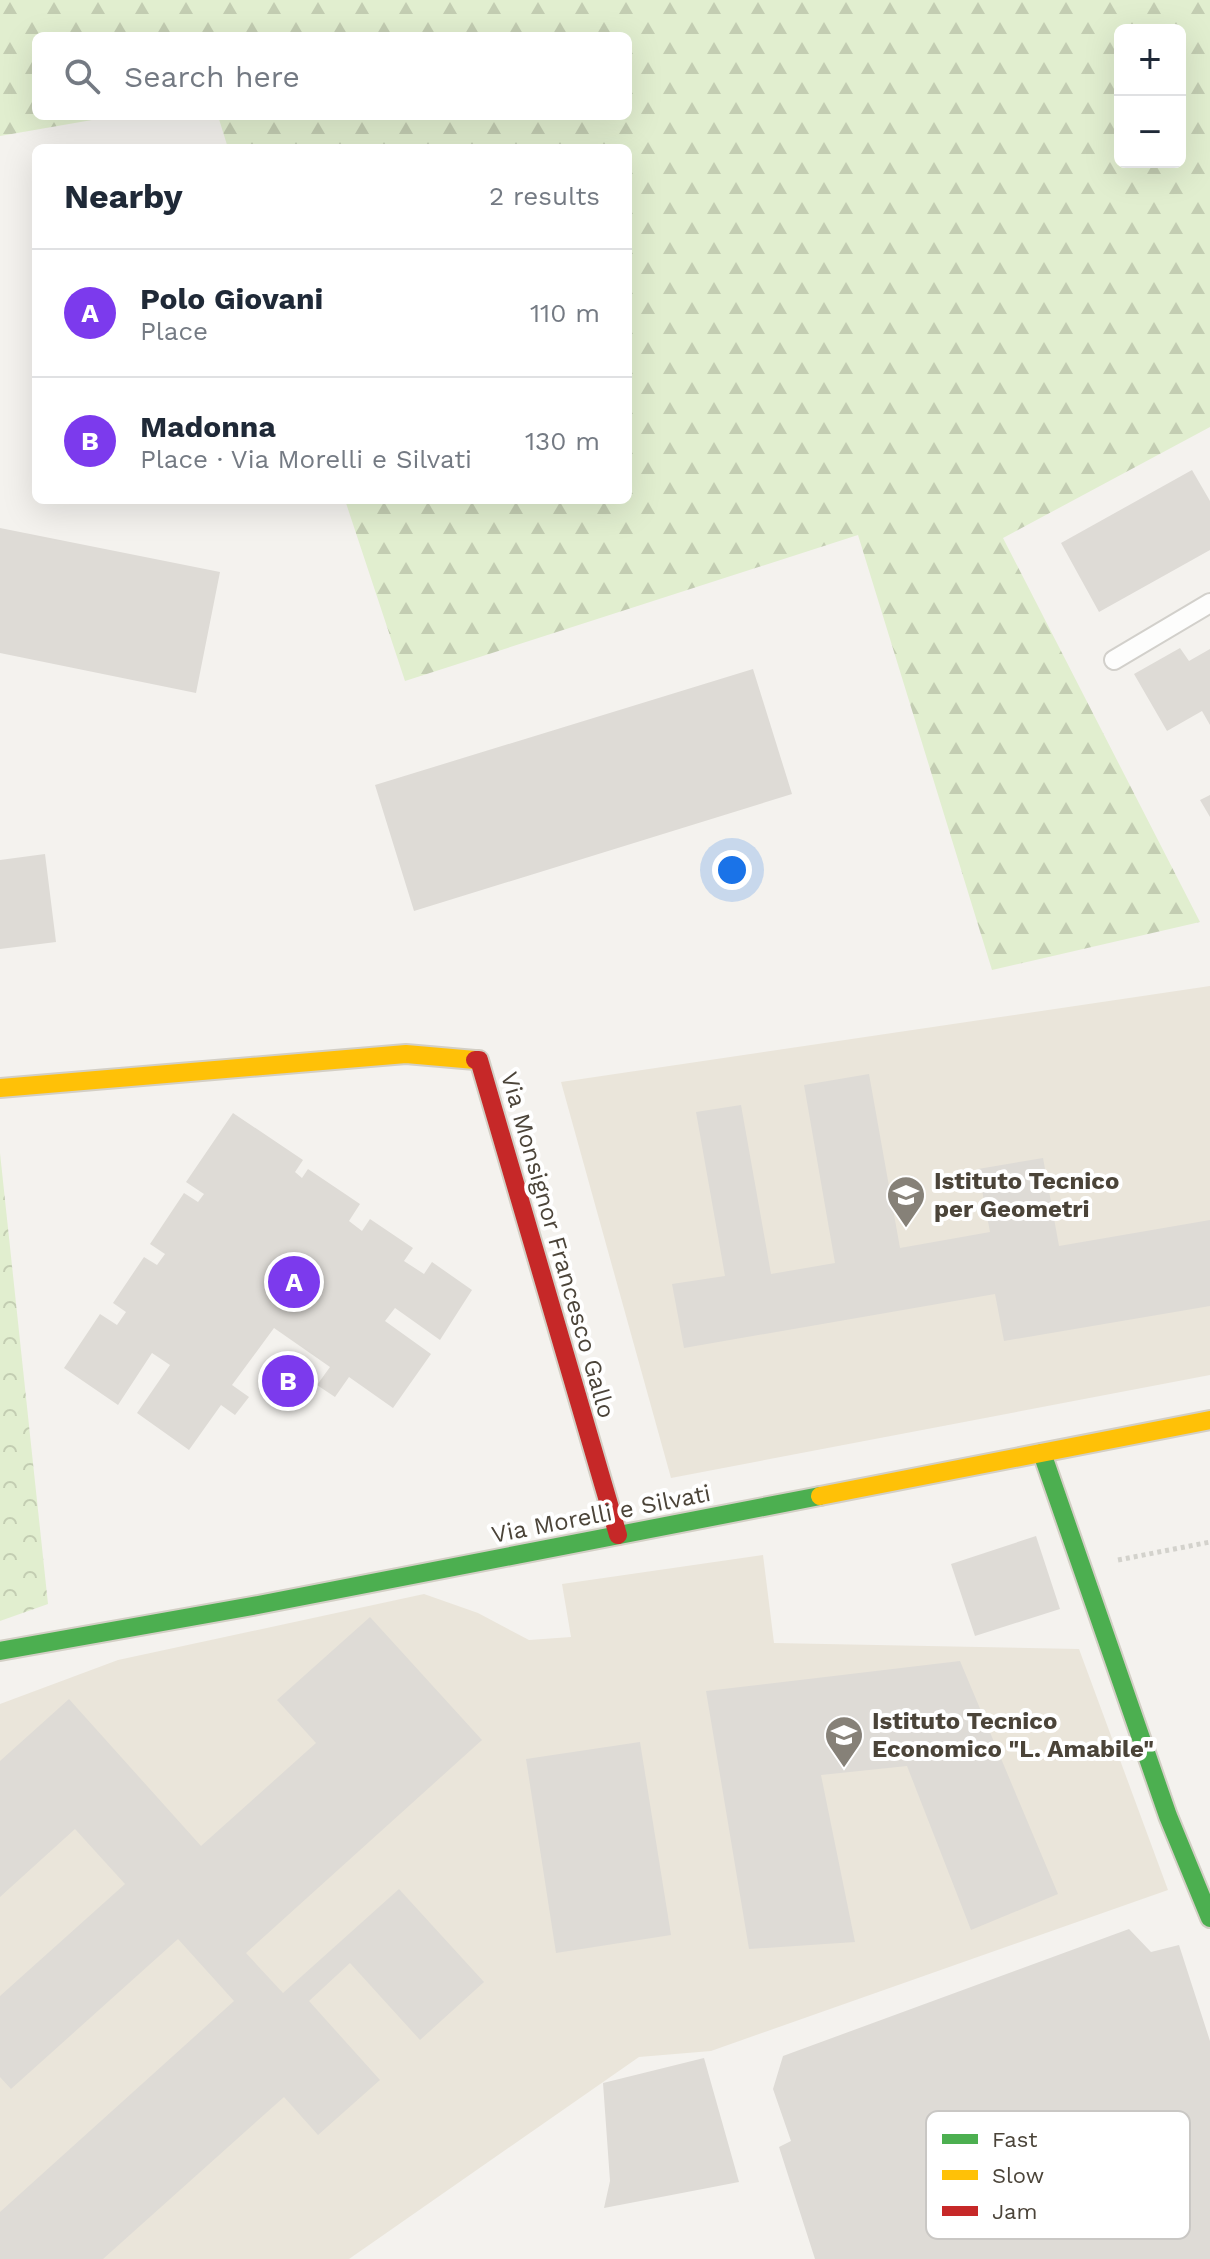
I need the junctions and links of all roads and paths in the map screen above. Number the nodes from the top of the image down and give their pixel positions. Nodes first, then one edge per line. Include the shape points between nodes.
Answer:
1 (1210, 603) edge
2 (1114, 660) dead end
3 (0, 1088) edge
4 (1210, 1420) edge
5 (1042, 1453) junction
6 (618, 1535) junction
7 (1210, 1542) edge
8 (1082, 1568) junction
9 (0, 1651) edge
10 (1210, 1918) edge

1 - 2 lane
3 - 6 street, Via Monsignor Francesco Gallo via 406,1054 479,1060
4 - 5 street, Via Morelli e Silvati
5 - 6 street, Via Morelli e Silvati
5 - 8 street
6 - 9 street, Via Morelli e Silvati
7 - 8 path
8 - 10 street via 1168,1816

